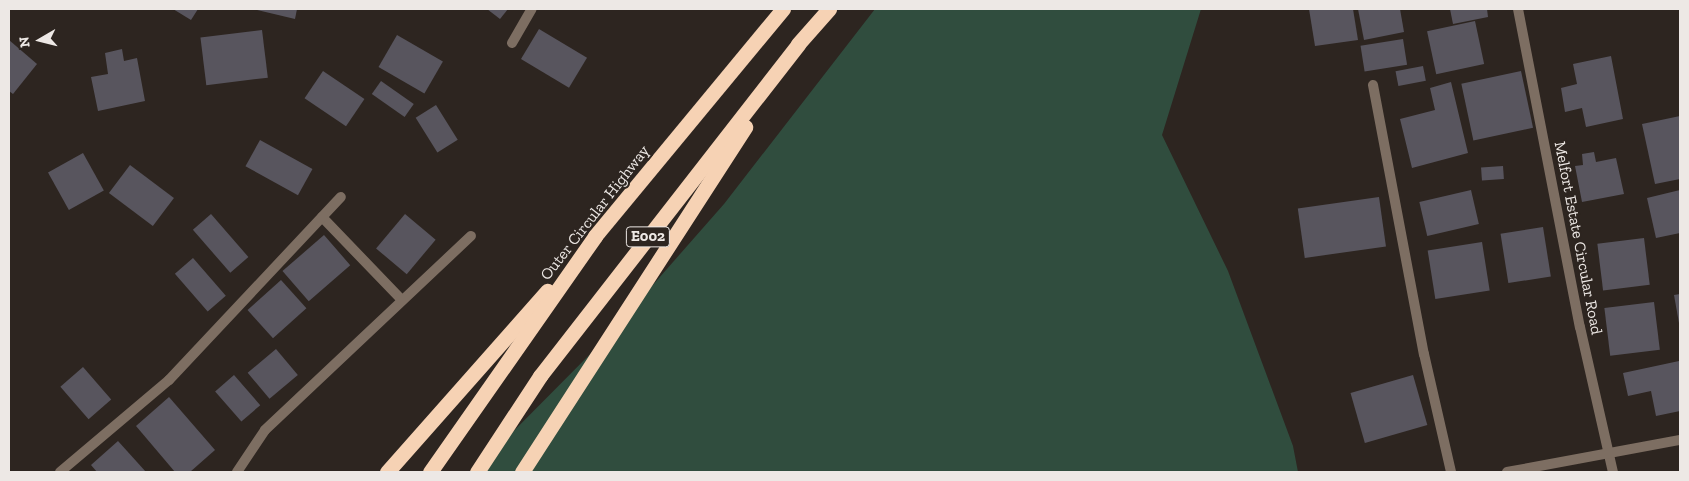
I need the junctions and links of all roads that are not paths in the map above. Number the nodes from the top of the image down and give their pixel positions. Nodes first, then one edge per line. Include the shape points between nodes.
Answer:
1 (532, 9) edge
2 (783, 9) edge
3 (829, 9) edge
4 (1518, 9) edge
5 (512, 43) dead end
6 (798, 44) junction
7 (1373, 85) dead end
8 (341, 197) dead end
9 (322, 217) junction
10 (471, 236) dead end
11 (596, 236) junction
12 (401, 299) junction
13 (1680, 440) edge
14 (1609, 454) junction
15 (60, 472) edge
16 (236, 472) edge
17 (387, 472) edge
18 (430, 472) edge
19 (477, 472) edge
20 (522, 472) edge
21 (1450, 472) edge
22 (1507, 472) edge
23 (1613, 472) edge

1 - 5 street
2 - 11 highway, Outer Circular Highway / E002
3 - 6 highway, E002
4 - 14 street, Melfort Estate Circular Road via 1580,327
6 - 19 highway, E002 via 540,376
6 - 20 highway
7 - 21 street
8 - 9 street
9 - 12 street
9 - 15 street via 169,380
10 - 12 street
11 - 17 highway
11 - 18 highway, Outer Circular Highway / E002
12 - 16 street via 265,430
13 - 14 street
14 - 22 street
14 - 23 street, Melfort Estate Circular Road

